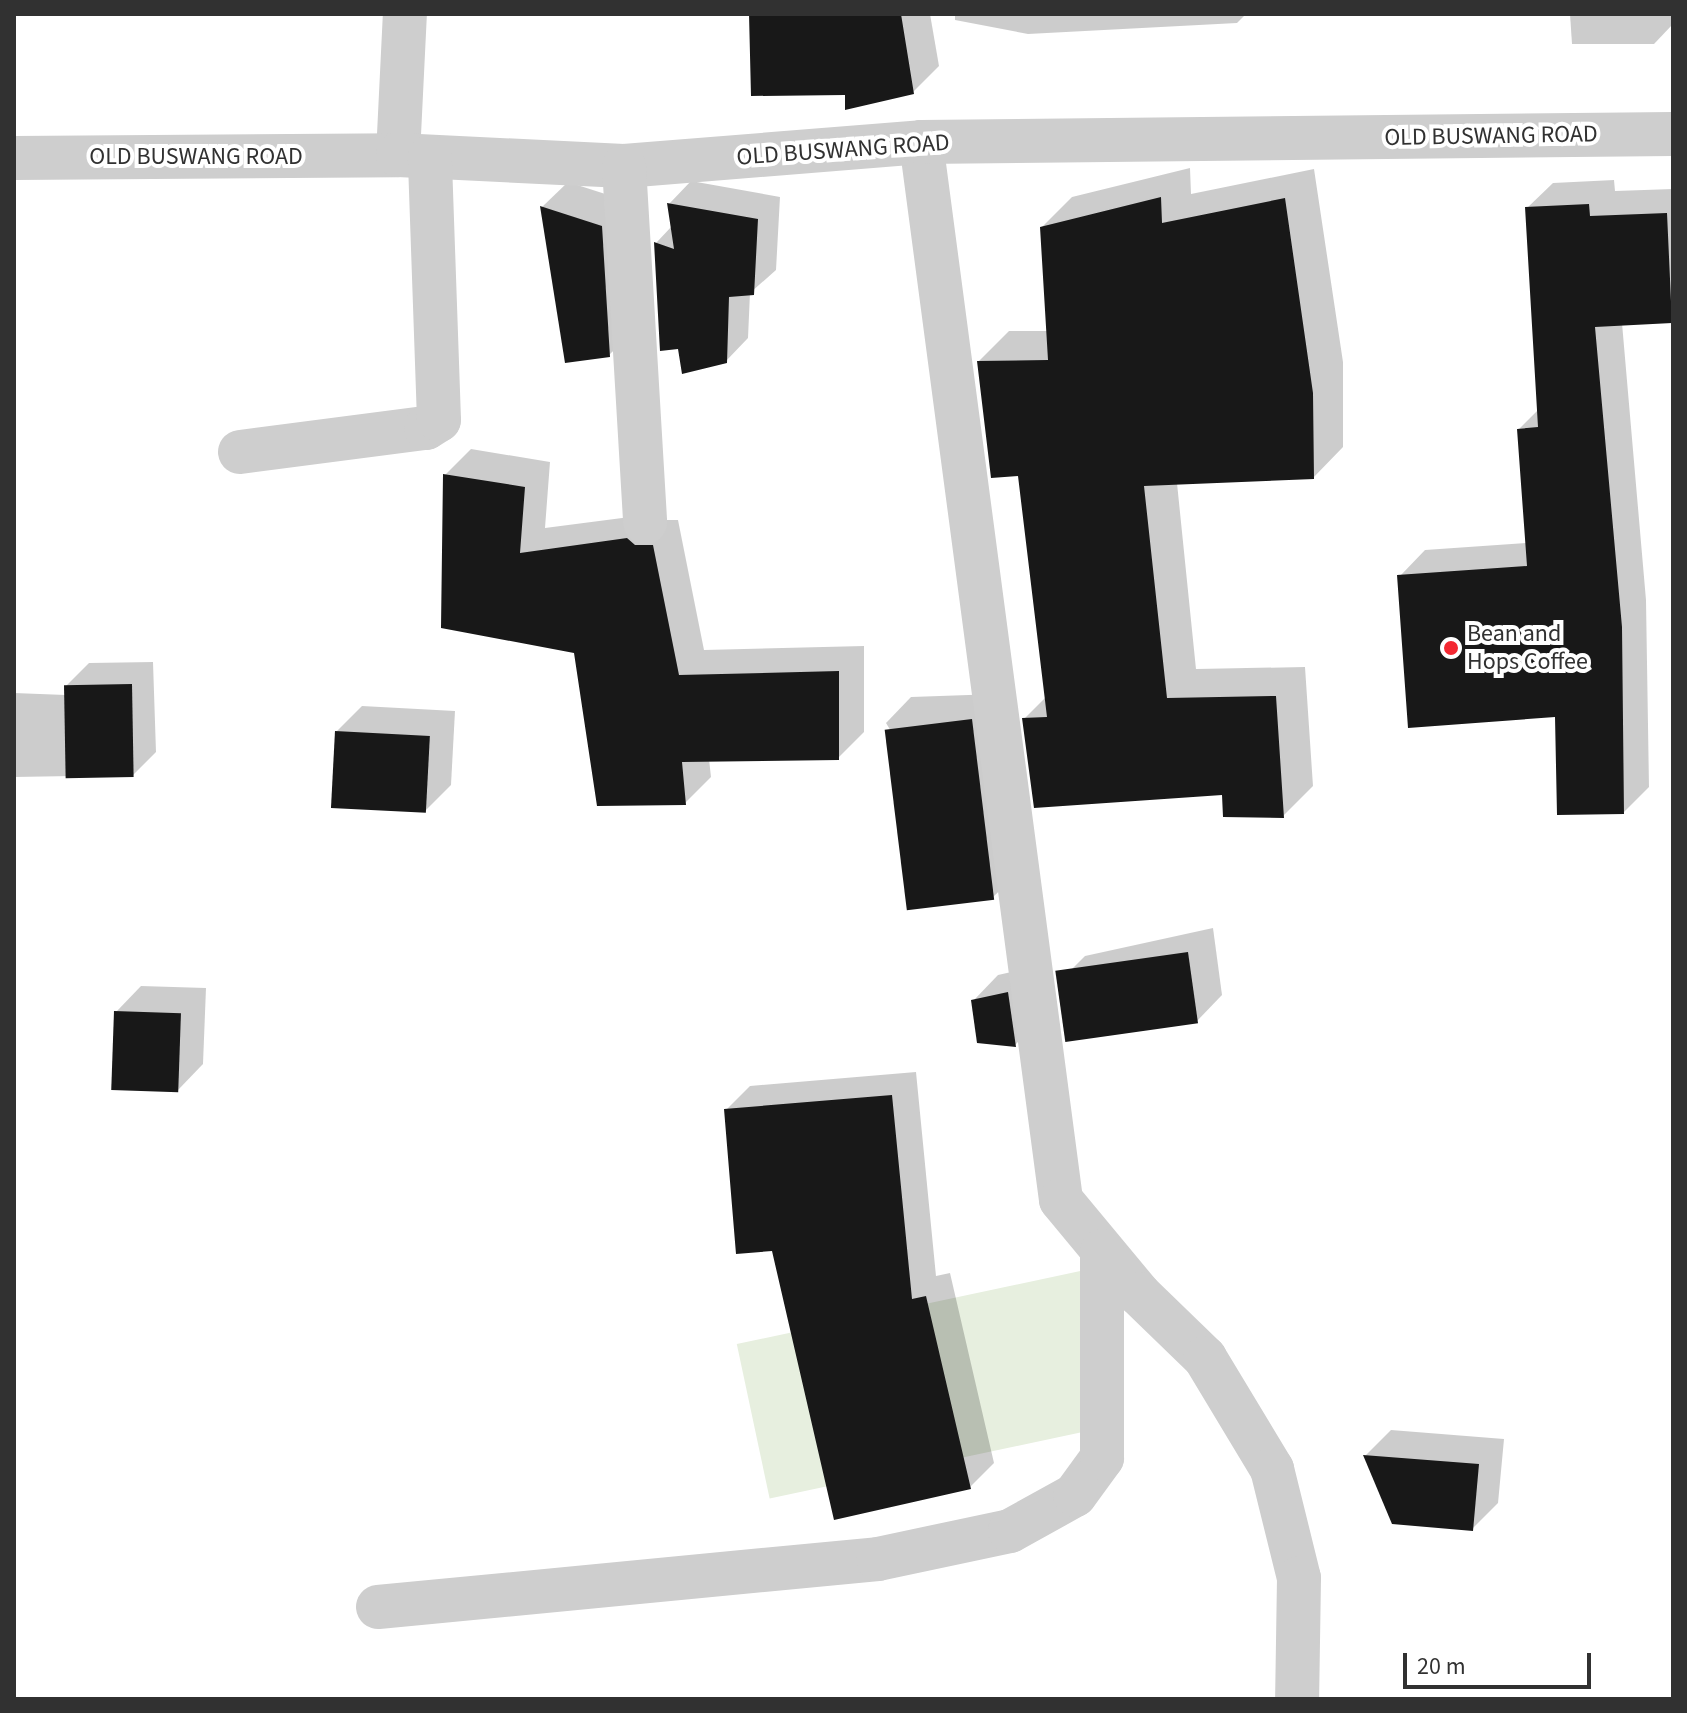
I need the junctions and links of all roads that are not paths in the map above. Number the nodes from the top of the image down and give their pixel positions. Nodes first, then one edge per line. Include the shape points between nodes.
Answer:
1 (405, 14) edge
2 (1673, 134) edge
3 (921, 142) junction
4 (414, 156) junction
5 (14, 158) edge
6 (624, 166) junction
7 (240, 452) dead end
8 (645, 522) dead end
9 (1102, 1251) junction
10 (378, 1607) dead end
11 (1297, 1699) edge

1 - 4 street
2 - 3 street, OLD BUSWANG ROAD
3 - 6 street, OLD BUSWANG ROAD
3 - 9 street via 1061,1200
4 - 5 street, OLD BUSWANG ROAD
4 - 6 street, OLD BUSWANG ROAD
4 - 7 street via 439,420 426,428
6 - 8 street
9 - 10 street via 1102,1458 1075,1495 1010,1531 878,1559
9 - 11 street via 1205,1358 1272,1469 1299,1578

